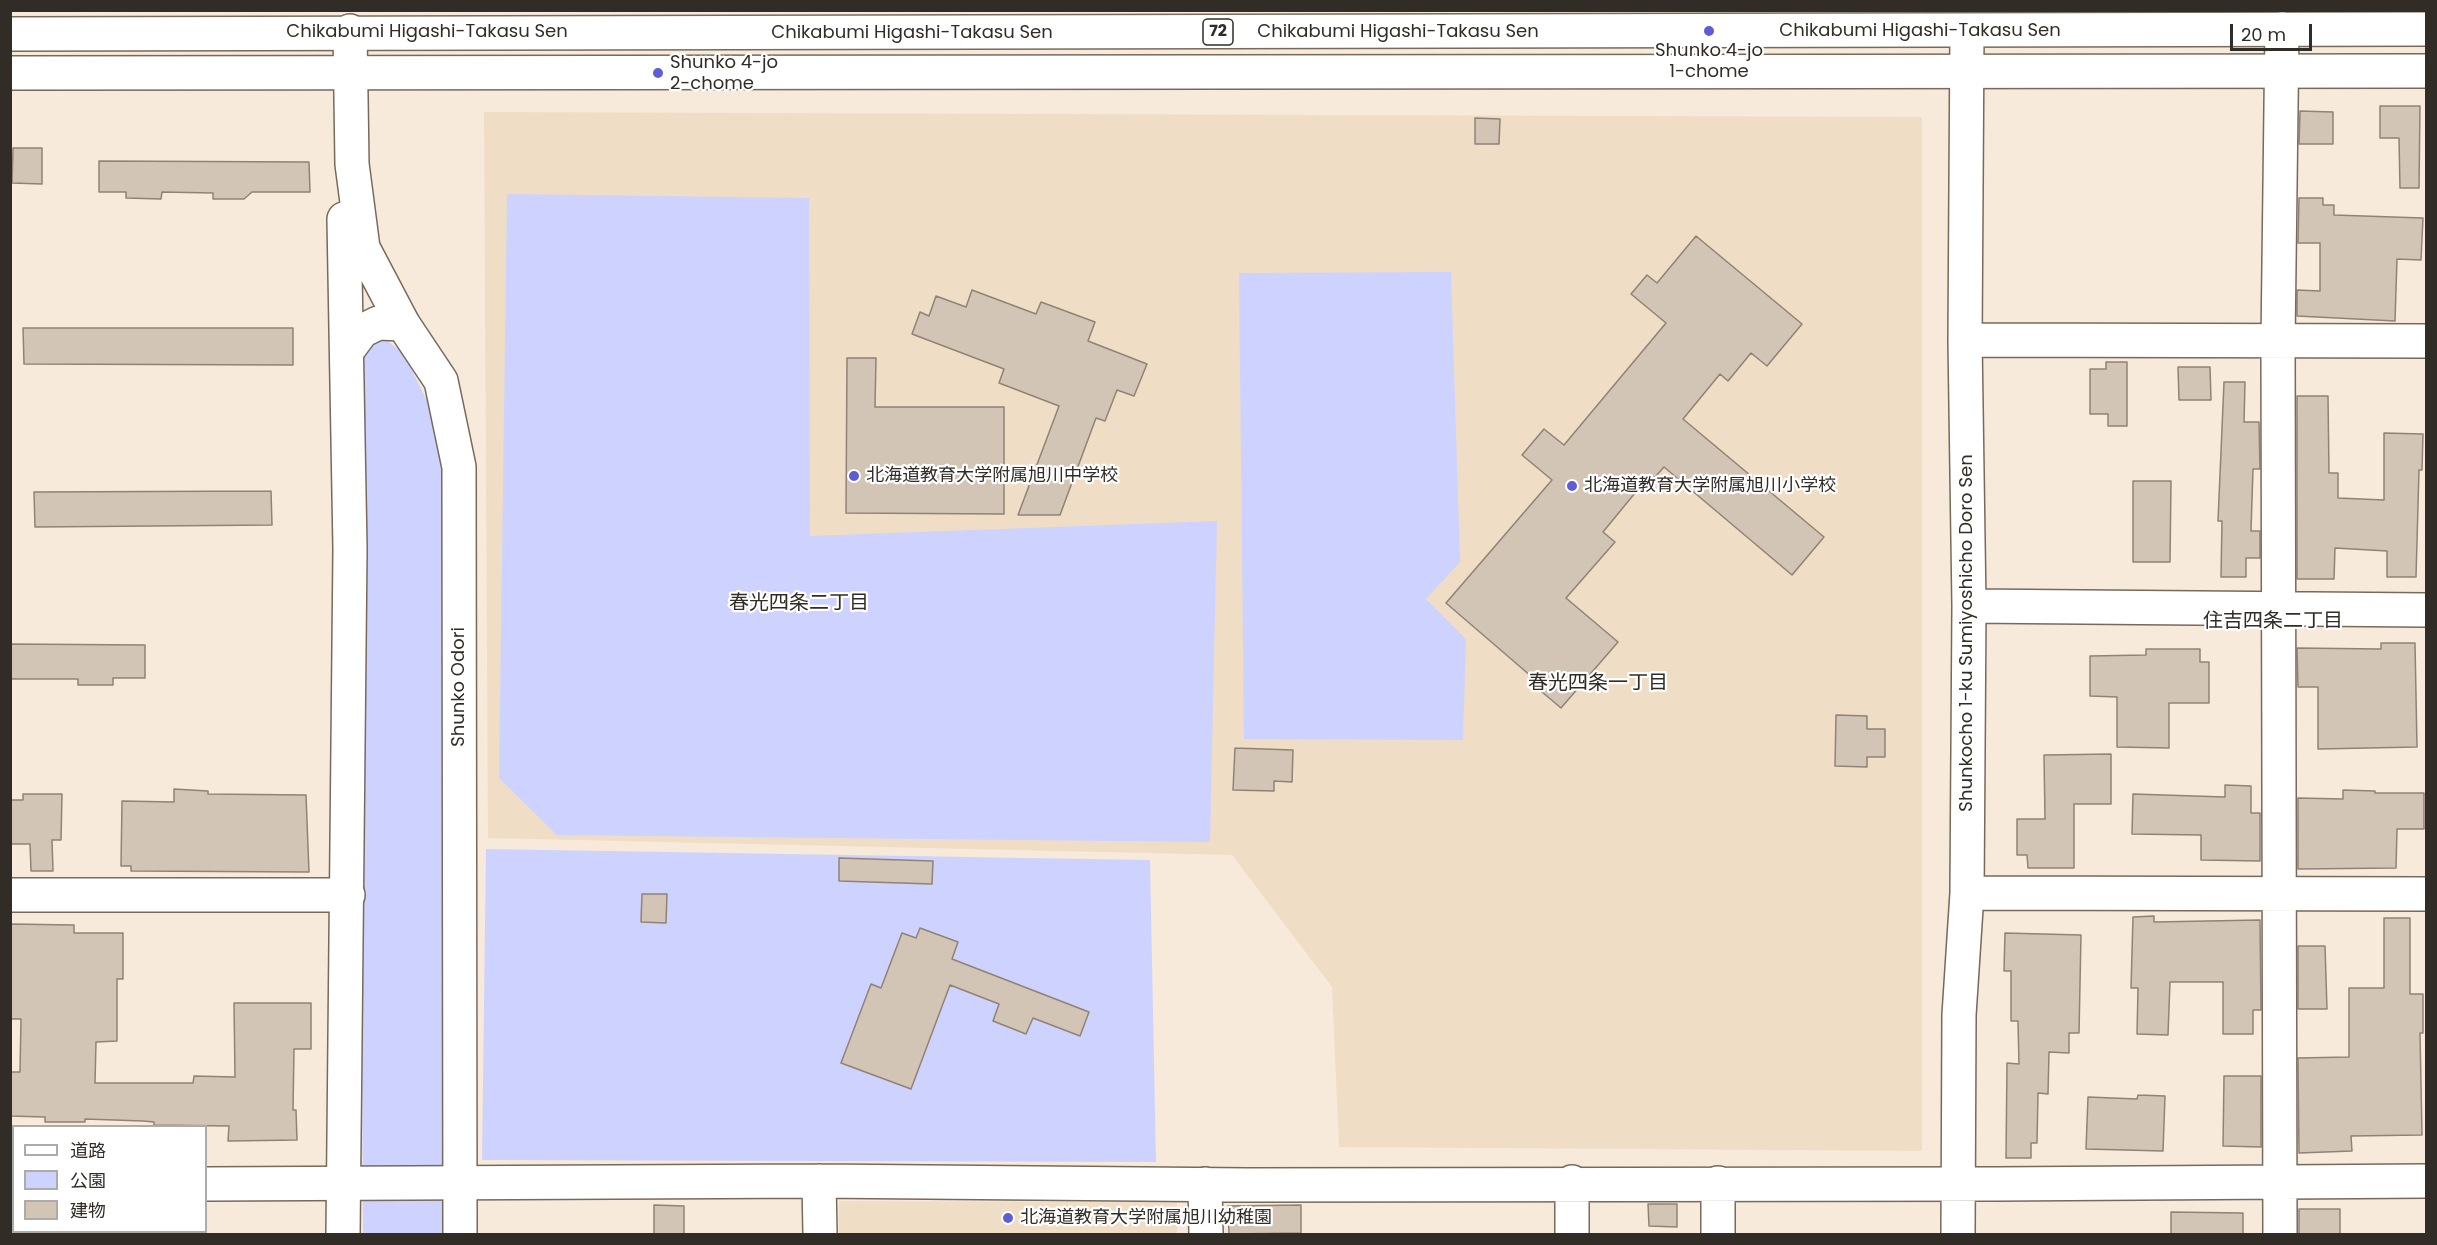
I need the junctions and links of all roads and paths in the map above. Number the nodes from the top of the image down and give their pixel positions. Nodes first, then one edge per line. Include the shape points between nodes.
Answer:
1 (2282, 29) junction
2 (2427, 29) edge
3 (350, 31) junction
4 (1967, 31) junction
5 (10, 34) edge
6 (349, 71) junction
7 (2282, 71) junction
8 (2427, 71) edge
9 (1967, 72) junction
10 (10, 73) edge
11 (352, 164) junction
12 (403, 324) junction
13 (1965, 340) junction
14 (2427, 341) edge
15 (2278, 342) junction
16 (347, 351) junction
17 (1969, 606) junction
18 (2280, 610) junction
19 (2427, 610) edge
20 (1967, 893) junction
21 (2279, 894) junction
22 (2427, 894) edge
23 (10, 895) edge
24 (348, 895) junction
25 (2281, 1180) junction
26 (819, 1181) junction
27 (2427, 1181) edge
28 (460, 1182) junction
29 (1572, 1182) junction
30 (343, 1183) junction
31 (1718, 1183) junction
32 (207, 1184) edge
33 (1205, 1184) junction
34 (1958, 1184) junction
35 (343, 1234) edge
36 (460, 1234) edge
37 (820, 1234) edge
38 (1206, 1234) edge
39 (1572, 1234) edge
40 (1718, 1234) edge
41 (1958, 1234) edge
42 (2280, 1234) edge

1 - 2 street, Chikabumi Higashi-Takasu Sen / 72
1 - 4 street, Chikabumi Higashi-Takasu Sen / 72
1 - 7 street
3 - 4 street, Chikabumi Higashi-Takasu Sen / 72
3 - 5 street, Chikabumi Higashi-Takasu Sen / 72
3 - 6 street, Shunko Odori
4 - 9 street, Shunkocho 1-ku Sumiyoshicho Doro Sen
6 - 9 street
6 - 10 street
6 - 11 street, Shunko Odori
7 - 8 street
7 - 9 street
7 - 15 street
9 - 13 street, Shunkocho 1-ku Sumiyoshicho Doro Sen
11 - 12 street, Shunko Odori via 363,248
11 - 16 street, Shunko Odori via 343,222
12 - 16 street via 378,323 362,331
12 - 28 street, Shunko Odori via 441,381 459,467
13 - 15 street
13 - 17 street, Shunkocho 1-ku Sumiyoshicho Doro Sen
14 - 15 street
15 - 18 street
16 - 24 street, Shunko Odori
17 - 18 street
17 - 20 street, Shunkocho 1-ku Sumiyoshicho Doro Sen
18 - 19 street
18 - 21 street
20 - 21 street
20 - 34 street, Shunkocho 1-ku Sumiyoshicho Doro Sen via 1959,1015
21 - 22 street
21 - 25 street
23 - 24 street
24 - 30 street, Shunko Odori
25 - 27 street
25 - 34 street
25 - 42 street
26 - 28 street
26 - 33 street
26 - 37 street
28 - 30 street
28 - 36 street, Shunko Odori
29 - 31 street
29 - 33 street
29 - 39 street
30 - 32 street
30 - 35 street, Shunko Odori
31 - 34 street
31 - 40 street
33 - 38 street
34 - 41 street, Shunkocho 1-ku Sumiyoshicho Doro Sen

